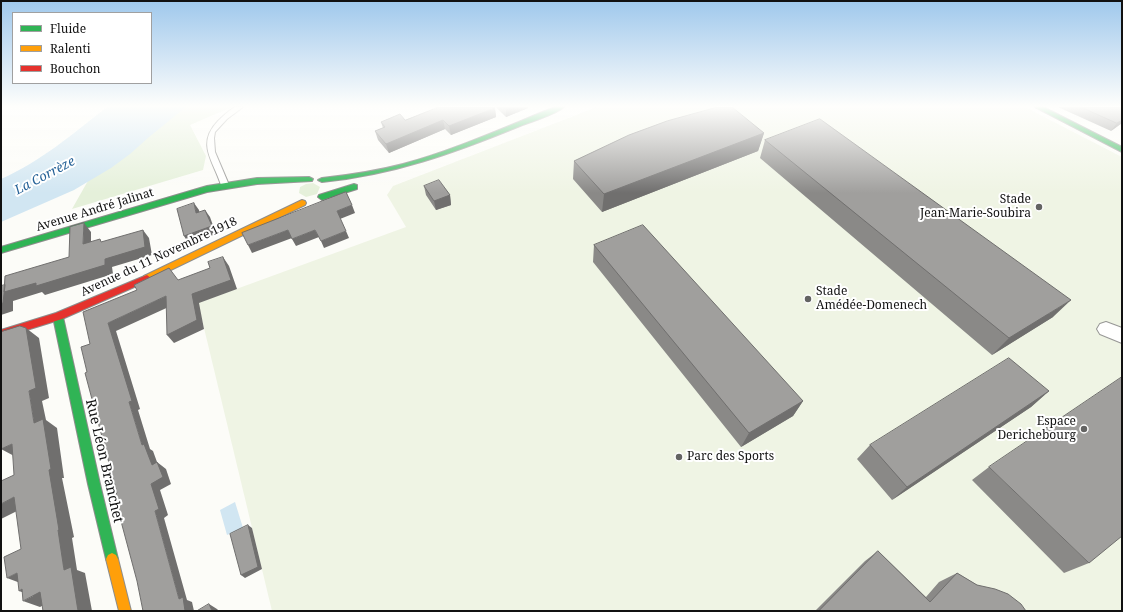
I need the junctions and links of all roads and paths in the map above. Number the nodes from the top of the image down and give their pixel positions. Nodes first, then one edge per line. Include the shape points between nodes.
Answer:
1 (212, 136) edge
2 (488, 136) edge
3 (1094, 136) edge
4 (1122, 150) edge
5 (393, 170) junction
6 (309, 179) junction
7 (322, 180) junction
8 (225, 185) junction
9 (280, 189) dead end
10 (195, 193) junction
11 (322, 197) junction
12 (302, 203) junction
13 (1, 250) edge
14 (58, 317) junction
15 (1106, 329) dead end
16 (1, 334) edge
17 (1122, 336) edge
18 (125, 611) edge

1 - 8 lane via 211,147
2 - 5 street
3 - 4 street
5 - 7 street
5 - 11 street
6 - 7 street
6 - 8 street, Avenue André Jalinat
6 - 12 street via 297,183 291,194 293,200
7 - 11 street via 327,186
8 - 10 street, Avenue André Jalinat
9 - 10 street, Avenue André Jalinat via 265,187 208,194
10 - 13 street, Avenue André Jalinat
11 - 12 street
12 - 14 street, Avenue du 11 Novembre 1918 via 134,285
14 - 16 street, Avenue du 11 Novembre 1918
14 - 18 street, Rue Léon Branchet via 94,484
15 - 17 street

